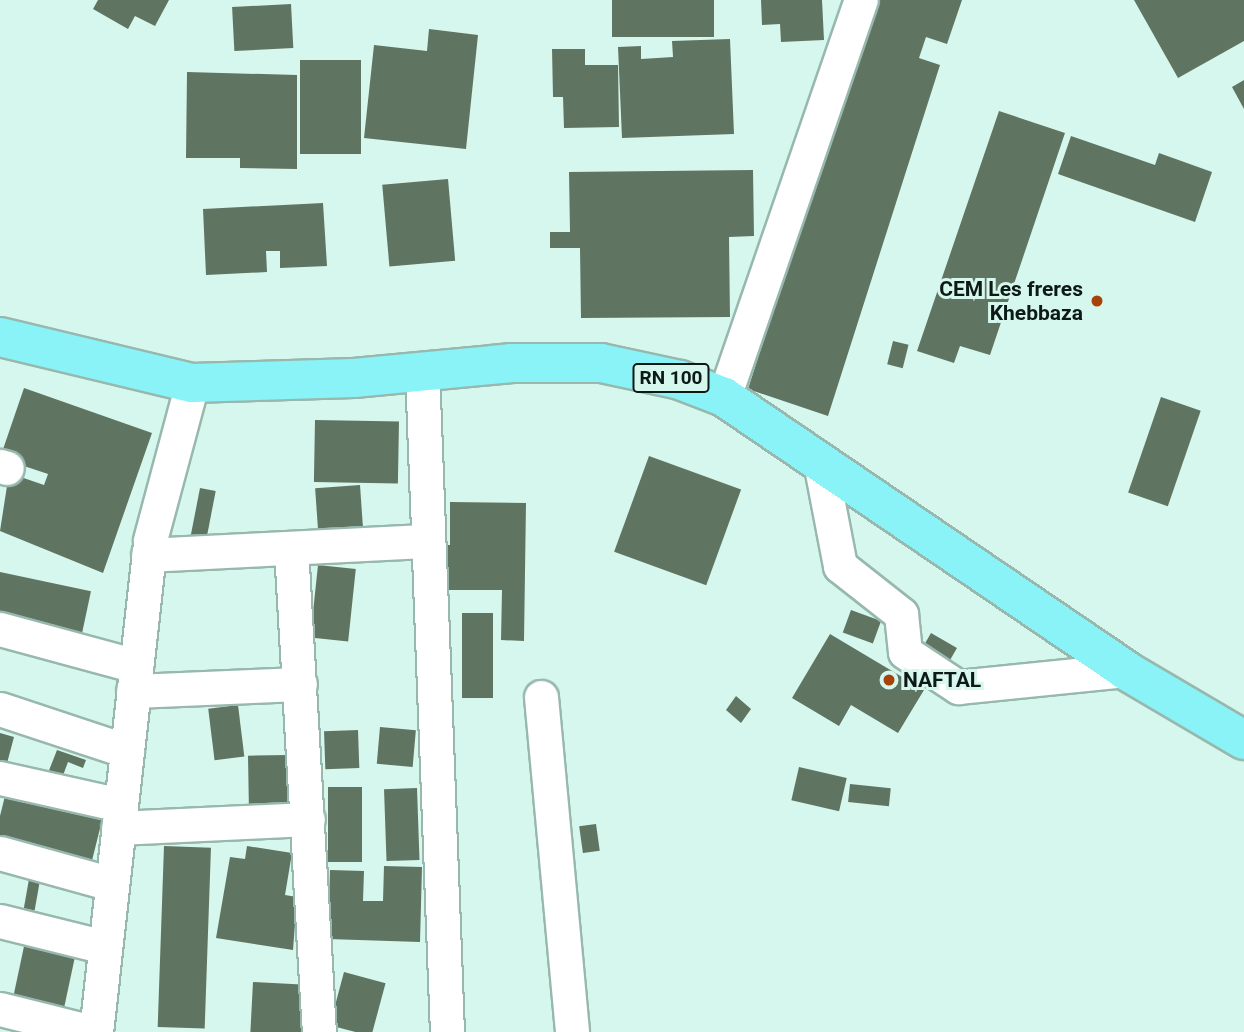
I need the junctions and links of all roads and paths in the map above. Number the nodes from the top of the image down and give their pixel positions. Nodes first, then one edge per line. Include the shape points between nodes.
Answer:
1 (861, 0) edge
2 (0, 337) edge
3 (422, 370) junction
4 (192, 383) junction
5 (724, 397) junction
6 (821, 467) junction
7 (428, 541) junction
8 (291, 548) junction
9 (148, 555) junction
10 (0, 629) edge
11 (1125, 670) junction
12 (134, 679) junction
13 (300, 684) junction
14 (541, 697) dead end
15 (0, 709) edge
16 (1244, 740) edge
17 (127, 751) junction
18 (0, 778) edge
19 (119, 816) junction
20 (308, 819) junction
21 (0, 853) edge
22 (112, 884) junction
23 (0, 921) edge
24 (105, 947) junction
25 (0, 1009) edge
26 (94, 1032) edge
27 (319, 1032) edge
28 (447, 1032) edge
29 (572, 1032) edge

1 - 5 street
2 - 4 main road, RN 100
3 - 4 main road, RN 100
3 - 5 main road, RN 100 via 601,363 642,369
3 - 7 street
4 - 9 street
5 - 6 main road, RN 100
6 - 11 main road, RN 100
6 - 11 street via 840,566 901,614 905,652 958,687
7 - 8 street
7 - 28 street
8 - 9 street
8 - 13 street
9 - 12 street
10 - 12 street
11 - 16 main road, RN 100
12 - 13 street
12 - 17 street
13 - 20 street
14 - 29 street
15 - 17 street
17 - 19 street
18 - 19 street
19 - 20 street
19 - 22 street
20 - 27 street
21 - 22 street
22 - 24 street
23 - 24 street
24 - 26 street
25 - 26 street

